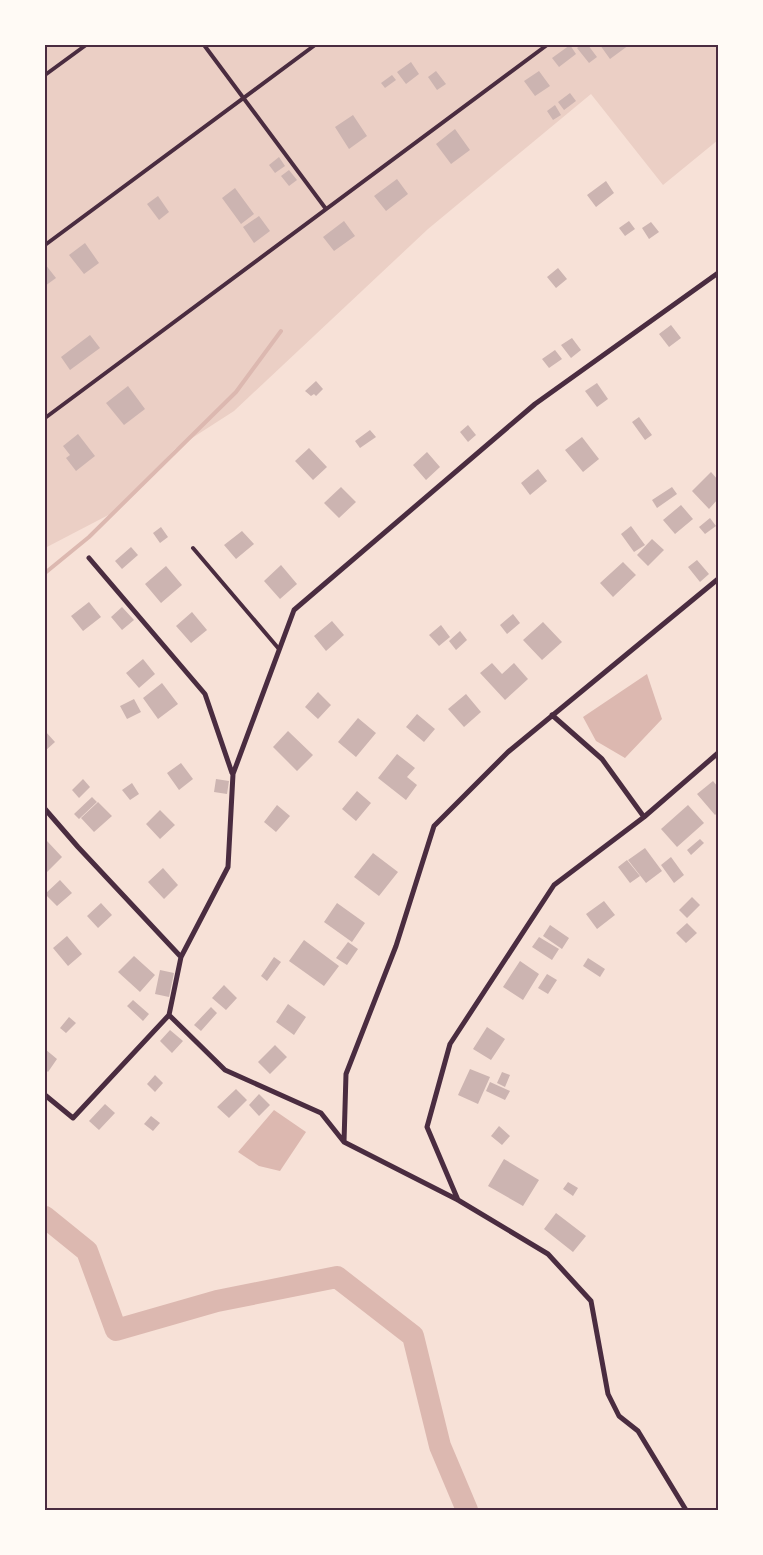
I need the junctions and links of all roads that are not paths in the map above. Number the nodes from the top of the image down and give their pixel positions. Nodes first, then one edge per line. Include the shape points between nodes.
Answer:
1 (86, 45) edge
2 (204, 45) edge
3 (315, 45) edge
4 (547, 45) edge
5 (45, 75) edge
6 (244, 98) junction
7 (326, 209) junction
8 (45, 246) edge
9 (718, 273) edge
10 (45, 418) edge
11 (193, 548) dead end
12 (89, 558) dead end
13 (718, 579) edge
14 (279, 649) junction
15 (552, 715) junction
16 (718, 753) edge
17 (233, 774) junction
18 (45, 809) edge
19 (644, 817) junction
20 (180, 957) junction
21 (169, 1015) junction
22 (45, 1095) edge
23 (344, 1142) junction
24 (458, 1200) junction
25 (686, 1510) edge

1 - 5 lane
2 - 6 lane
3 - 6 lane
4 - 7 lane
6 - 7 lane
6 - 8 lane
7 - 10 lane
9 - 14 street via 535,404 294,610
11 - 14 lane
12 - 17 street via 204,694
13 - 15 street
14 - 17 street
15 - 19 street via 602,759
15 - 23 street via 508,752 434,826 396,946 346,1074
16 - 19 street
17 - 20 street via 228,866
18 - 20 street
19 - 24 street via 554,885 450,1044 427,1127
20 - 21 street
21 - 22 street via 73,1118
21 - 23 street via 225,1070 321,1113
23 - 24 street
24 - 25 street via 548,1254 591,1301 608,1394 620,1416 638,1431

